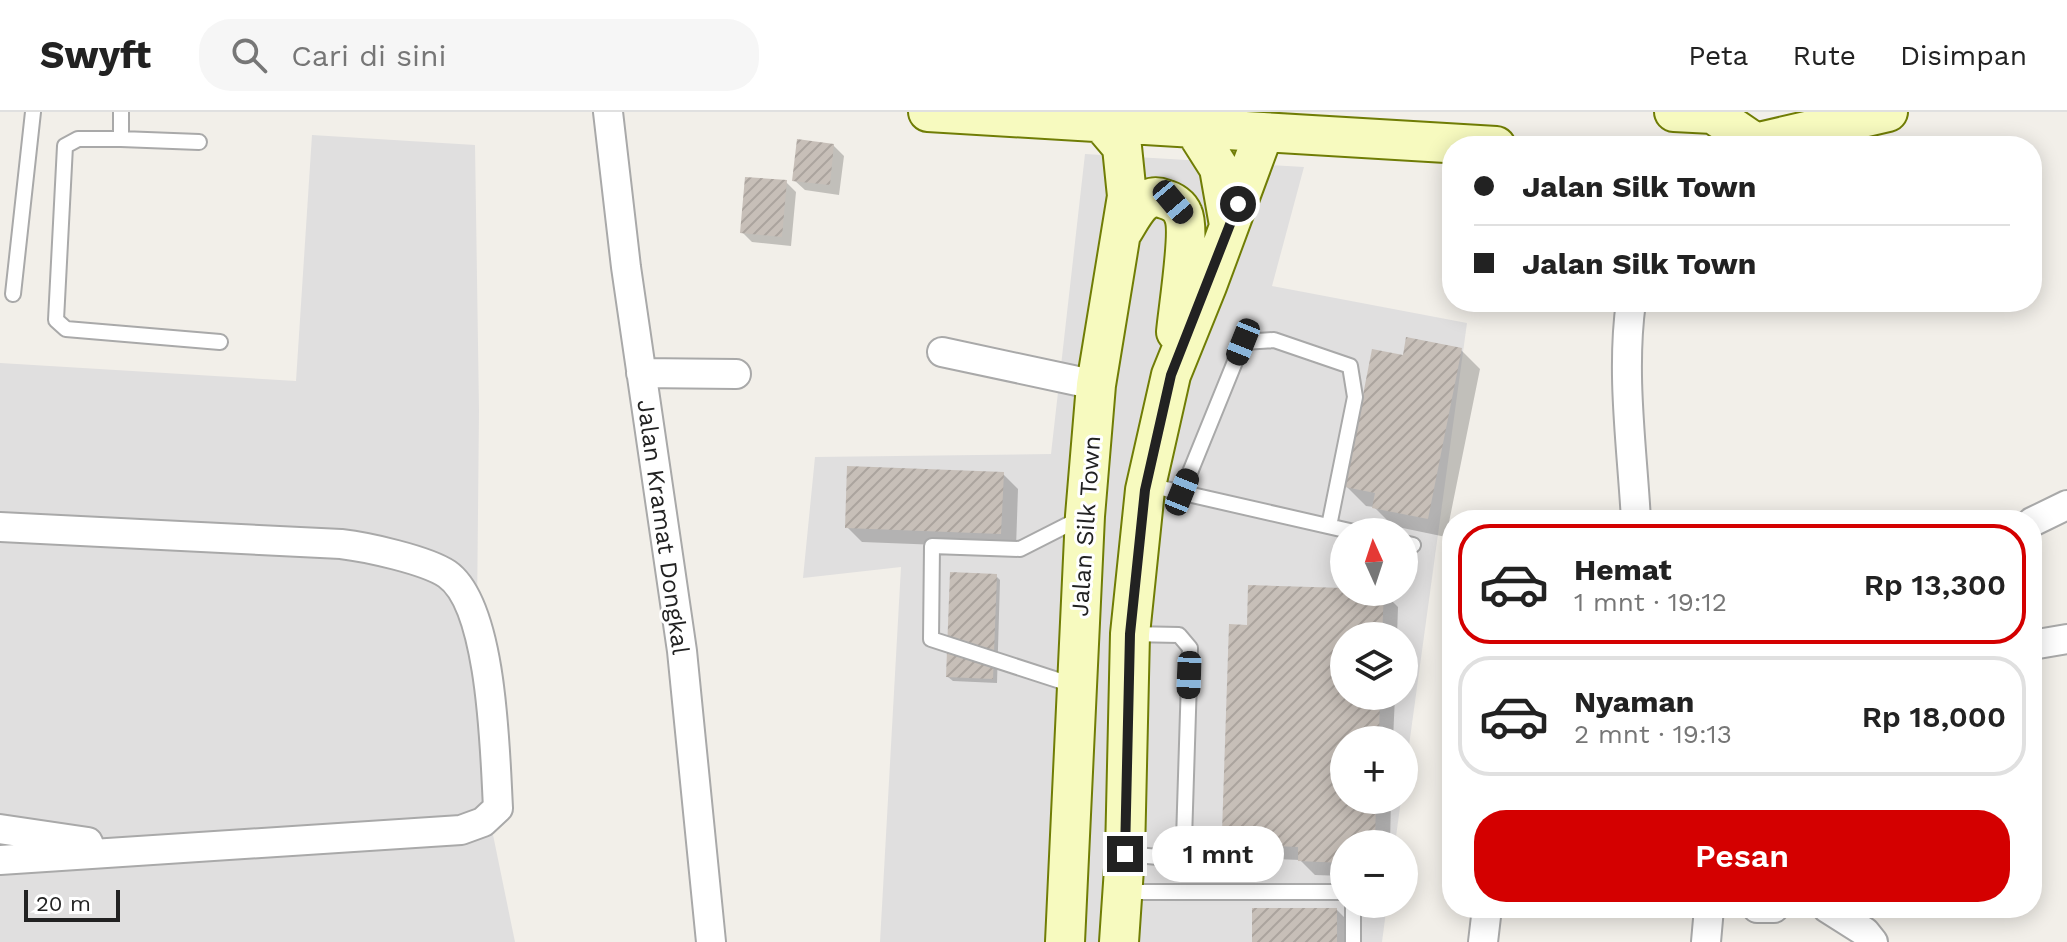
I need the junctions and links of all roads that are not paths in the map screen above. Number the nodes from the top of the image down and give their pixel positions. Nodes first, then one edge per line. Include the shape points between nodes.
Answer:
1 (33, 112) edge
2 (121, 112) edge
3 (608, 112) edge
4 (928, 112) edge
5 (1674, 112) edge
6 (1888, 112) edge
7 (1713, 113) edge
8 (1837, 119) edge
9 (1184, 120) edge
10 (1100, 121) junction
11 (1264, 132) junction
12 (1739, 136) edge
13 (1779, 136) edge
14 (121, 139) junction
15 (199, 142) dead end
16 (1442, 143) edge
17 (1229, 228) junction
18 (1121, 235) junction
19 (13, 294) dead end
20 (1629, 312) edge
21 (220, 342) dead end
22 (942, 352) dead end
23 (641, 373) junction
24 (736, 374) dead end
25 (1171, 375) junction
26 (1096, 385) junction
27 (1164, 491) junction
28 (2067, 505) edge
29 (1635, 510) edge
30 (1085, 516) junction
31 (2042, 517) edge
32 (1329, 526) joint
33 (0, 527) edge
34 (1130, 634) junction
35 (2067, 639) edge
36 (2042, 643) edge
37 (1077, 687) junction
38 (0, 829) edge
39 (140, 851) junction
40 (1125, 854) junction
41 (0, 860) edge
42 (1122, 892) junction
43 (1330, 892) edge
44 (1353, 918) edge
45 (1486, 918) edge
46 (1708, 918) edge
47 (1843, 918) edge
48 (711, 942) edge
49 (1065, 942) edge
50 (1119, 942) edge
51 (1353, 942) edge
52 (1483, 942) edge
53 (1706, 942) edge
54 (1873, 942) edge

1 - 19 lane
2 - 14 lane
3 - 23 street, Jalan Kramat Dongkal
4 - 10 main road
5 - 7 main road
6 - 8 main road
7 - 12 main road
8 - 13 main road
9 - 10 main road
9 - 11 main road
9 - 17 main road via 1219,168
10 - 18 main road, Jalan Silk Town via 1122,147 1127,196
11 - 16 main road
11 - 17 main road
14 - 15 lane
14 - 21 lane via 78,139 65,146 56,320 66,329
17 - 25 main road
18 - 25 main road via 1143,200 1157,196 1173,202 1184,215
18 - 26 main road, Jalan Silk Town
20 - 29 street
22 - 26 street
23 - 24 street
23 - 48 street, Jalan Kramat Dongkal via 682,651
25 - 27 main road
26 - 30 main road, Jalan Silk Town
27 - 32 lane
27 - 32 lane via 1243,342 1274,340 1350,366 1355,397
27 - 34 main road
28 - 31 street
30 - 37 main road, Jalan Silk Town
30 - 37 lane via 1020,549 932,546 931,639
33 - 39 street via 359,546 447,575 470,604 491,689 498,808 483,822 461,830
34 - 40 main road
34 - 40 lane via 1179,635 1190,648 1184,840 1168,858
35 - 36 street
37 - 49 main road, Jalan Silk Town
38 - 39 street
39 - 41 street
40 - 42 main road
42 - 43 lane
42 - 50 main road
44 - 51 lane
45 - 52 street
46 - 53 street
47 - 54 street

